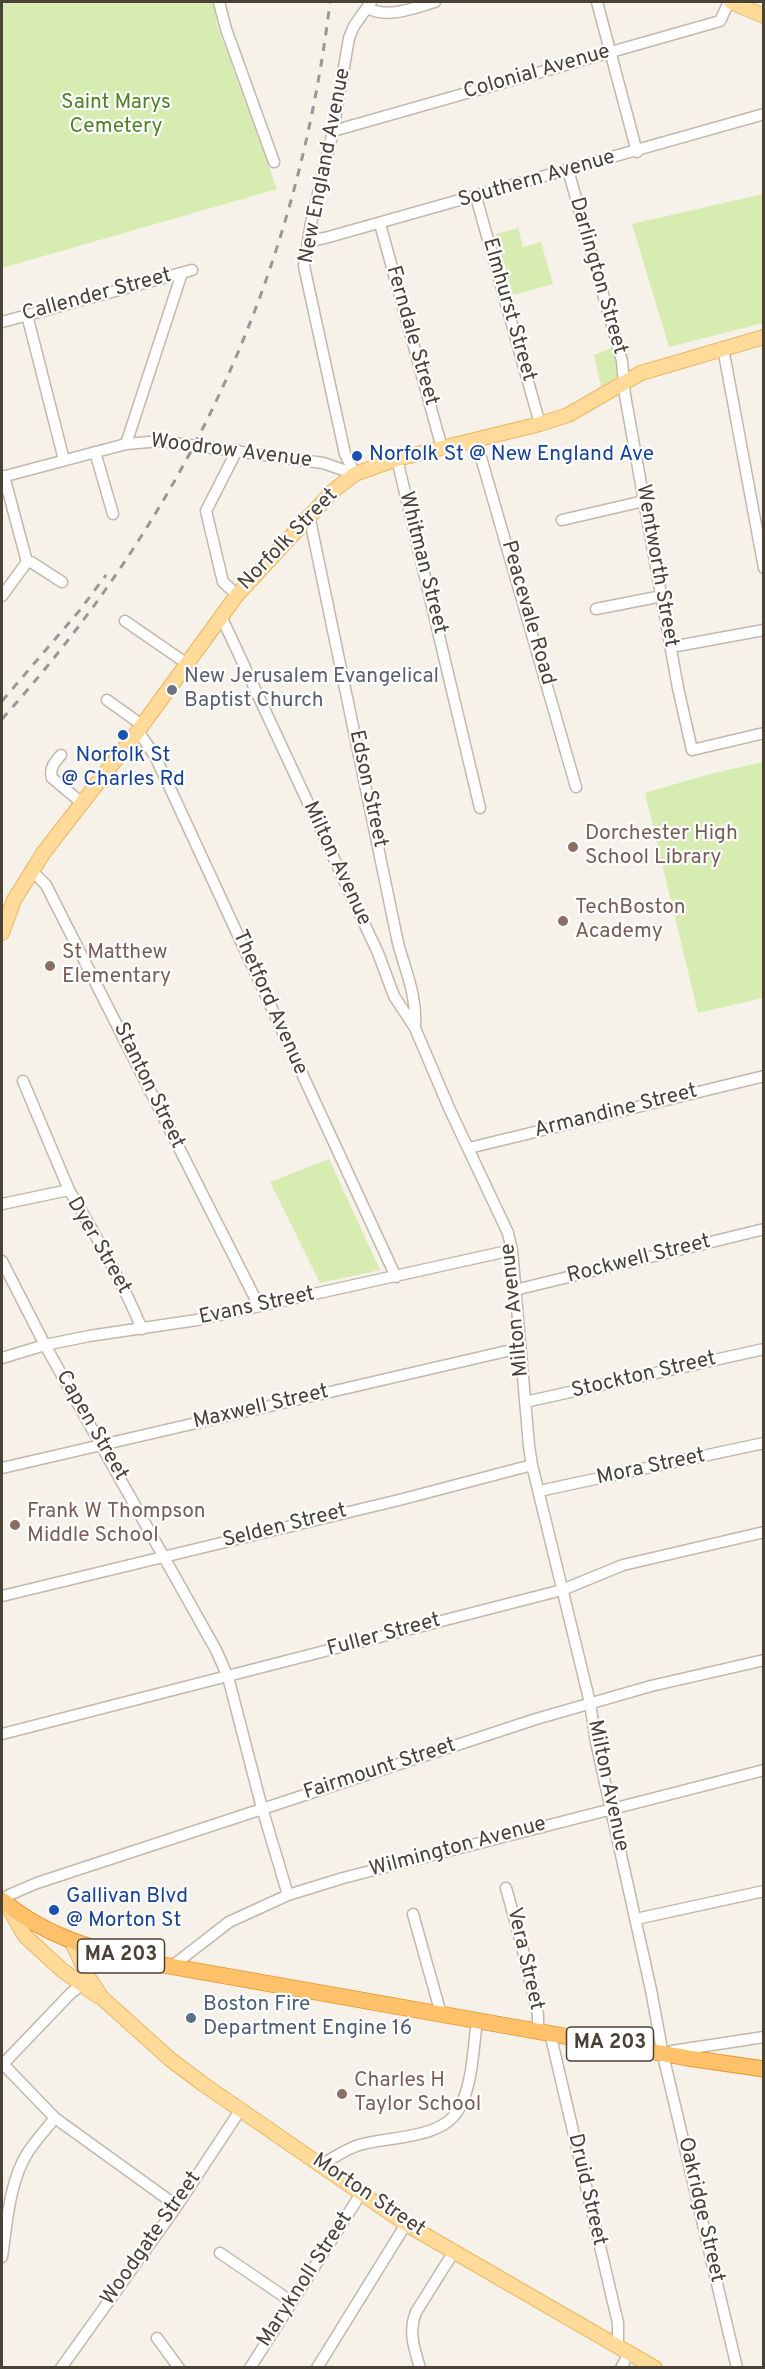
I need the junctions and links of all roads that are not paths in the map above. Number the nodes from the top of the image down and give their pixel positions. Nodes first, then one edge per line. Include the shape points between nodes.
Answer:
1 (219, 2) edge
2 (435, 2) edge
3 (597, 2) edge
4 (730, 2) edge
5 (369, 5) edge
6 (764, 15) edge
7 (611, 52) junction
8 (764, 114) edge
9 (333, 131) junction
10 (637, 152) junction
11 (274, 162) dead end
12 (568, 170) junction
13 (476, 196) junction
14 (380, 224) junction
15 (309, 241) junction
16 (27, 315) junction
17 (2, 322) edge
18 (764, 337) edge
19 (723, 348) junction
20 (624, 382) junction
21 (540, 424) junction
22 (476, 440) junction
23 (126, 444) junction
24 (442, 448) junction
25 (237, 450) junction
26 (95, 452) junction
27 (397, 459) junction
28 (64, 460) junction
29 (355, 474) junction
30 (3, 476) edge
31 (644, 501) junction
32 (113, 514) dead end
33 (309, 515) junction
34 (562, 520) dead end
35 (27, 562) junction
36 (764, 568) edge
37 (62, 582) dead end
38 (237, 595) junction
39 (2, 596) edge
40 (662, 596) junction
41 (596, 609) dead end
42 (221, 616) junction
43 (125, 621) dead end
44 (764, 630) edge
45 (671, 647) junction
46 (186, 663) junction
47 (107, 700) dead end
48 (140, 728) junction
49 (764, 733) edge
50 (61, 755) dead end
51 (576, 787) dead end
52 (82, 802) junction
53 (480, 808) dead end
54 (31, 870) junction
55 (2, 933) edge
56 (406, 964) junction
57 (384, 972) junction
58 (412, 987) junction
59 (394, 996) junction
60 (415, 1028) junction
61 (764, 1076) edge
62 (22, 1081) dead end
63 (469, 1148) junction
64 (69, 1190) junction
65 (2, 1204) edge
66 (764, 1229) edge
67 (512, 1250) junction
68 (2, 1261) edge
69 (396, 1277) junction
70 (515, 1290) junction
71 (259, 1306) junction
72 (142, 1329) junction
73 (45, 1345) junction
74 (520, 1348) junction
75 (764, 1349) edge
76 (2, 1358) edge
77 (525, 1401) junction
78 (102, 1443) junction
79 (764, 1443) edge
80 (532, 1465) junction
81 (2, 1468) edge
82 (539, 1491) junction
83 (764, 1532) edge
84 (164, 1557) junction
85 (562, 1590) junction
86 (2, 1596) edge
87 (764, 1660) edge
88 (228, 1677) junction
89 (590, 1703) junction
90 (2, 1734) edge
91 (764, 1770) edge
92 (262, 1808) junction
93 (612, 1808) junction
94 (506, 1888) dead end
95 (764, 1891) edge
96 (288, 1895) junction
97 (5, 1899) edge
98 (413, 1914) dead end
99 (636, 1919) junction
100 (72, 1942) junction
101 (171, 1967) junction
102 (85, 1982) junction
103 (441, 2014) junction
104 (477, 2021) junction
105 (544, 2032) junction
106 (764, 2037) edge
107 (663, 2053) junction
108 (2, 2063) edge
109 (764, 2069) edge
110 (241, 2109) junction
111 (55, 2118) junction
112 (322, 2164) junction
113 (362, 2192) junction
114 (177, 2206) junction
115 (405, 2224) junction
116 (220, 2253) dead end
117 (453, 2253) junction
118 (2, 2257) edge
119 (292, 2302) junction
120 (157, 2337) dead end
121 (623, 2350) junction
122 (61, 2367) edge
123 (179, 2367) edge
124 (250, 2367) edge
125 (316, 2367) edge
126 (420, 2367) edge
127 (621, 2367) edge
128 (655, 2367) edge
129 (737, 2367) edge

1 - 11 street
2 - 5 street via 390,14 381,14
3 - 7 street
4 - 6 main road
4 - 7 street, Colonial Avenue via 720,21
5 - 9 street, New England Avenue via 349,38
7 - 9 street, Colonial Avenue
7 - 10 street
8 - 10 street, Southern Avenue
9 - 15 street, New England Avenue
10 - 12 street, Southern Avenue
12 - 13 street, Southern Avenue
12 - 20 street, Darlington Street via 622,361
13 - 14 street, Southern Avenue
13 - 21 street, Elmhurst Street
14 - 15 street, Southern Avenue
14 - 24 street, Ferndale Street
15 - 29 street, New England Avenue via 304,266 345,454
16 - 17 street, Callender Street
16 - 23 street, Callender Street via 187,271
16 - 28 street
18 - 19 main road, Norfolk Street
19 - 20 main road, Norfolk Street via 657,367
19 - 36 street
20 - 21 main road, Norfolk Street via 568,415
20 - 31 street, Wentworth Street
21 - 22 main road, Norfolk Street
22 - 24 main road, Norfolk Street
22 - 51 street, Peacevale Road
23 - 25 street, Woodrow Avenue via 160,441
23 - 26 street, Woodrow Avenue
24 - 27 main road, Norfolk Street
25 - 29 street, Woodrow Avenue via 323,463
25 - 38 street via 206,511 223,582
26 - 28 street, Woodrow Avenue
26 - 32 street
27 - 29 main road, Norfolk Street
27 - 53 street, Whitman Street
28 - 30 street, Woodrow Avenue
29 - 33 main road, Norfolk Street
30 - 35 street
31 - 34 street
31 - 40 street, Wentworth Street
33 - 38 main road, Norfolk Street
33 - 56 street, Edson Street via 398,943
35 - 37 street
35 - 39 street
38 - 42 main road, Norfolk Street
40 - 41 street
40 - 45 street, Wentworth Street
42 - 46 main road, Norfolk Street
42 - 57 street, Milton Avenue
43 - 46 street
44 - 45 street
45 - 49 street, Wentworth Street via 693,750
46 - 48 main road, Norfolk Street
47 - 48 street
48 - 52 main road, Norfolk Street
48 - 69 street, Thetford Avenue
50 - 52 street via 50,772 52,778
52 - 54 main road, Norfolk Street
54 - 55 main road, Norfolk Street
54 - 71 street, Stanton Street via 46,885
56 - 57 street via 394,961
56 - 58 street, Edson Street
57 - 59 street, Milton Avenue
58 - 59 street via 406,998
58 - 60 street, Edson Street
59 - 60 street, Milton Avenue
60 - 63 street, Milton Avenue
61 - 63 street, Armandine Street
62 - 64 street
63 - 67 street, Milton Avenue
64 - 65 street, Dyer Street
64 - 72 street, Dyer Street
66 - 70 street, Rockwell Street
67 - 69 street, Evans Street
67 - 70 street, Milton Avenue
68 - 73 street, Capen Street
69 - 71 street, Evans Street
70 - 74 street, Milton Avenue
71 - 72 street, Evans Street
72 - 73 street, Evans Street
73 - 76 street, Evans Street
73 - 78 street, Capen Street
74 - 77 street, Milton Avenue
74 - 78 street, Maxwell Street
75 - 77 street, Stockton Street
77 - 80 street, Milton Avenue
78 - 81 street, Maxwell Street
78 - 84 street, Capen Street
79 - 82 street, Mora Street
80 - 82 street, Milton Avenue
80 - 84 street, Selden Street
82 - 85 street, Milton Avenue
83 - 85 street, Fuller Street via 623,1565
84 - 86 street, Selden Street
84 - 88 street, Capen Street
85 - 88 street, Fuller Street
85 - 89 street, Milton Avenue
87 - 89 street, Fairmount Street
88 - 90 street, Fuller Street
88 - 92 street, Capen Street
89 - 92 street, Fairmount Street
89 - 93 street, Milton Avenue
91 - 93 street, Wilmington Avenue
92 - 96 street, Capen Street
92 - 97 street, Fairmount Street via 47,1879
93 - 96 street, Wilmington Avenue
93 - 99 street, Milton Avenue
94 - 105 street, Vera Street
95 - 99 street
96 - 101 street, Wilmington Avenue via 229,1922
97 - 100 highway, MA 203 via 37,1925
97 - 102 main road, Morton Street via 24,1936
98 - 103 street
99 - 107 street, Milton Avenue
100 - 101 highway, MA 203
100 - 102 main road
101 - 103 highway, MA 203
102 - 108 street
102 - 110 main road, Morton Street via 171,2060
103 - 104 highway, MA 203
104 - 105 highway, MA 203
104 - 112 street via 466,2090 451,2120 437,2128 359,2145
105 - 107 highway, MA 203
105 - 121 street, Druid Street
106 - 107 street
107 - 109 highway, MA 203
107 - 129 street, Oakridge Street
108 - 111 street
110 - 112 main road, Morton Street
110 - 114 street, Woodgate Street
111 - 114 street
111 - 118 street via 20,2166
112 - 113 main road, Morton Street
113 - 115 main road, Morton Street
113 - 119 street, Maryknoll Street
114 - 122 street, Woodgate Street
115 - 117 main road, Morton Street
115 - 125 street
116 - 119 street
117 - 121 main road, Morton Street
117 - 126 street via 412,2322 413,2346
119 - 124 street, Maryknoll Street
120 - 123 street
121 - 127 street
121 - 128 main road, Morton Street

